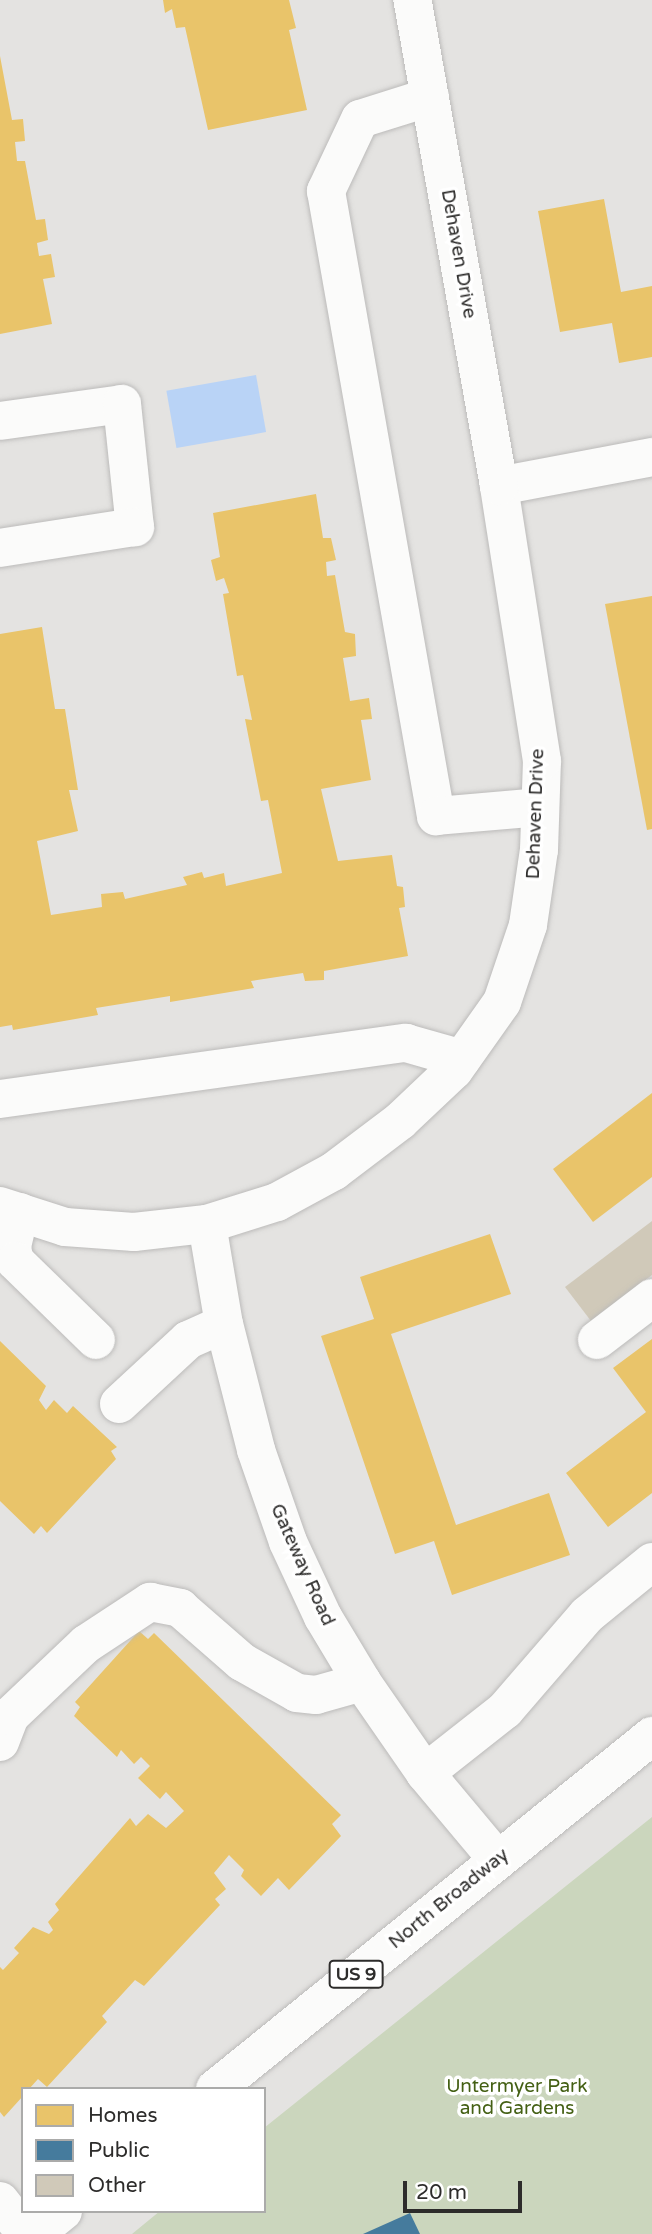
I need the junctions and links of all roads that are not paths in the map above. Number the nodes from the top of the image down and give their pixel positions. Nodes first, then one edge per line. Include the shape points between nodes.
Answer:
1 (412, 0) edge
2 (430, 97) junction
3 (0, 421) edge
4 (652, 457) edge
5 (499, 486) junction
6 (0, 548) edge
7 (540, 807) junction
8 (462, 1059) junction
9 (0, 1099) edge
10 (10, 1209) edge
11 (207, 1224) junction
12 (652, 1298) edge
13 (224, 1324) junction
14 (96, 1340) dead end
15 (597, 1340) dead end
16 (119, 1404) dead end
17 (652, 1562) edge
18 (362, 1682) junction
19 (652, 1736) edge
20 (0, 1742) edge
21 (425, 1773) junction
22 (497, 1859) junction
23 (217, 2087) edge
24 (0, 2201) edge
25 (61, 2213) edge
26 (26, 2234) edge
27 (35, 2234) edge

1 - 2 street, Dehaven Drive
2 - 5 street, Dehaven Drive
2 - 7 street via 360,119 326,191 436,816
3 - 6 street via 122,404 135,527
4 - 5 street
5 - 7 street, Dehaven Drive via 542,761
7 - 8 street, Dehaven Drive via 528,925 502,1002
8 - 9 street via 407,1043
8 - 11 street, Dehaven Drive via 400,1121 334,1171 277,1202
10 - 11 street, Dehaven Drive via 65,1227 134,1232
10 - 14 street via 15,1261
11 - 13 street, Gateway Road
12 - 15 street
13 - 16 street via 180,1346
13 - 18 street, Gateway Road via 256,1450 288,1542 323,1617
17 - 21 street via 587,1615 505,1710
18 - 20 street via 316,1695 297,1693 242,1662 180,1608 150,1602 86,1644 10,1716
18 - 21 street, Gateway Road
19 - 22 street, North Broadway / US 9
21 - 22 street, Gateway Road
22 - 23 street, North Broadway / US 9
24 - 26 street
25 - 27 street

